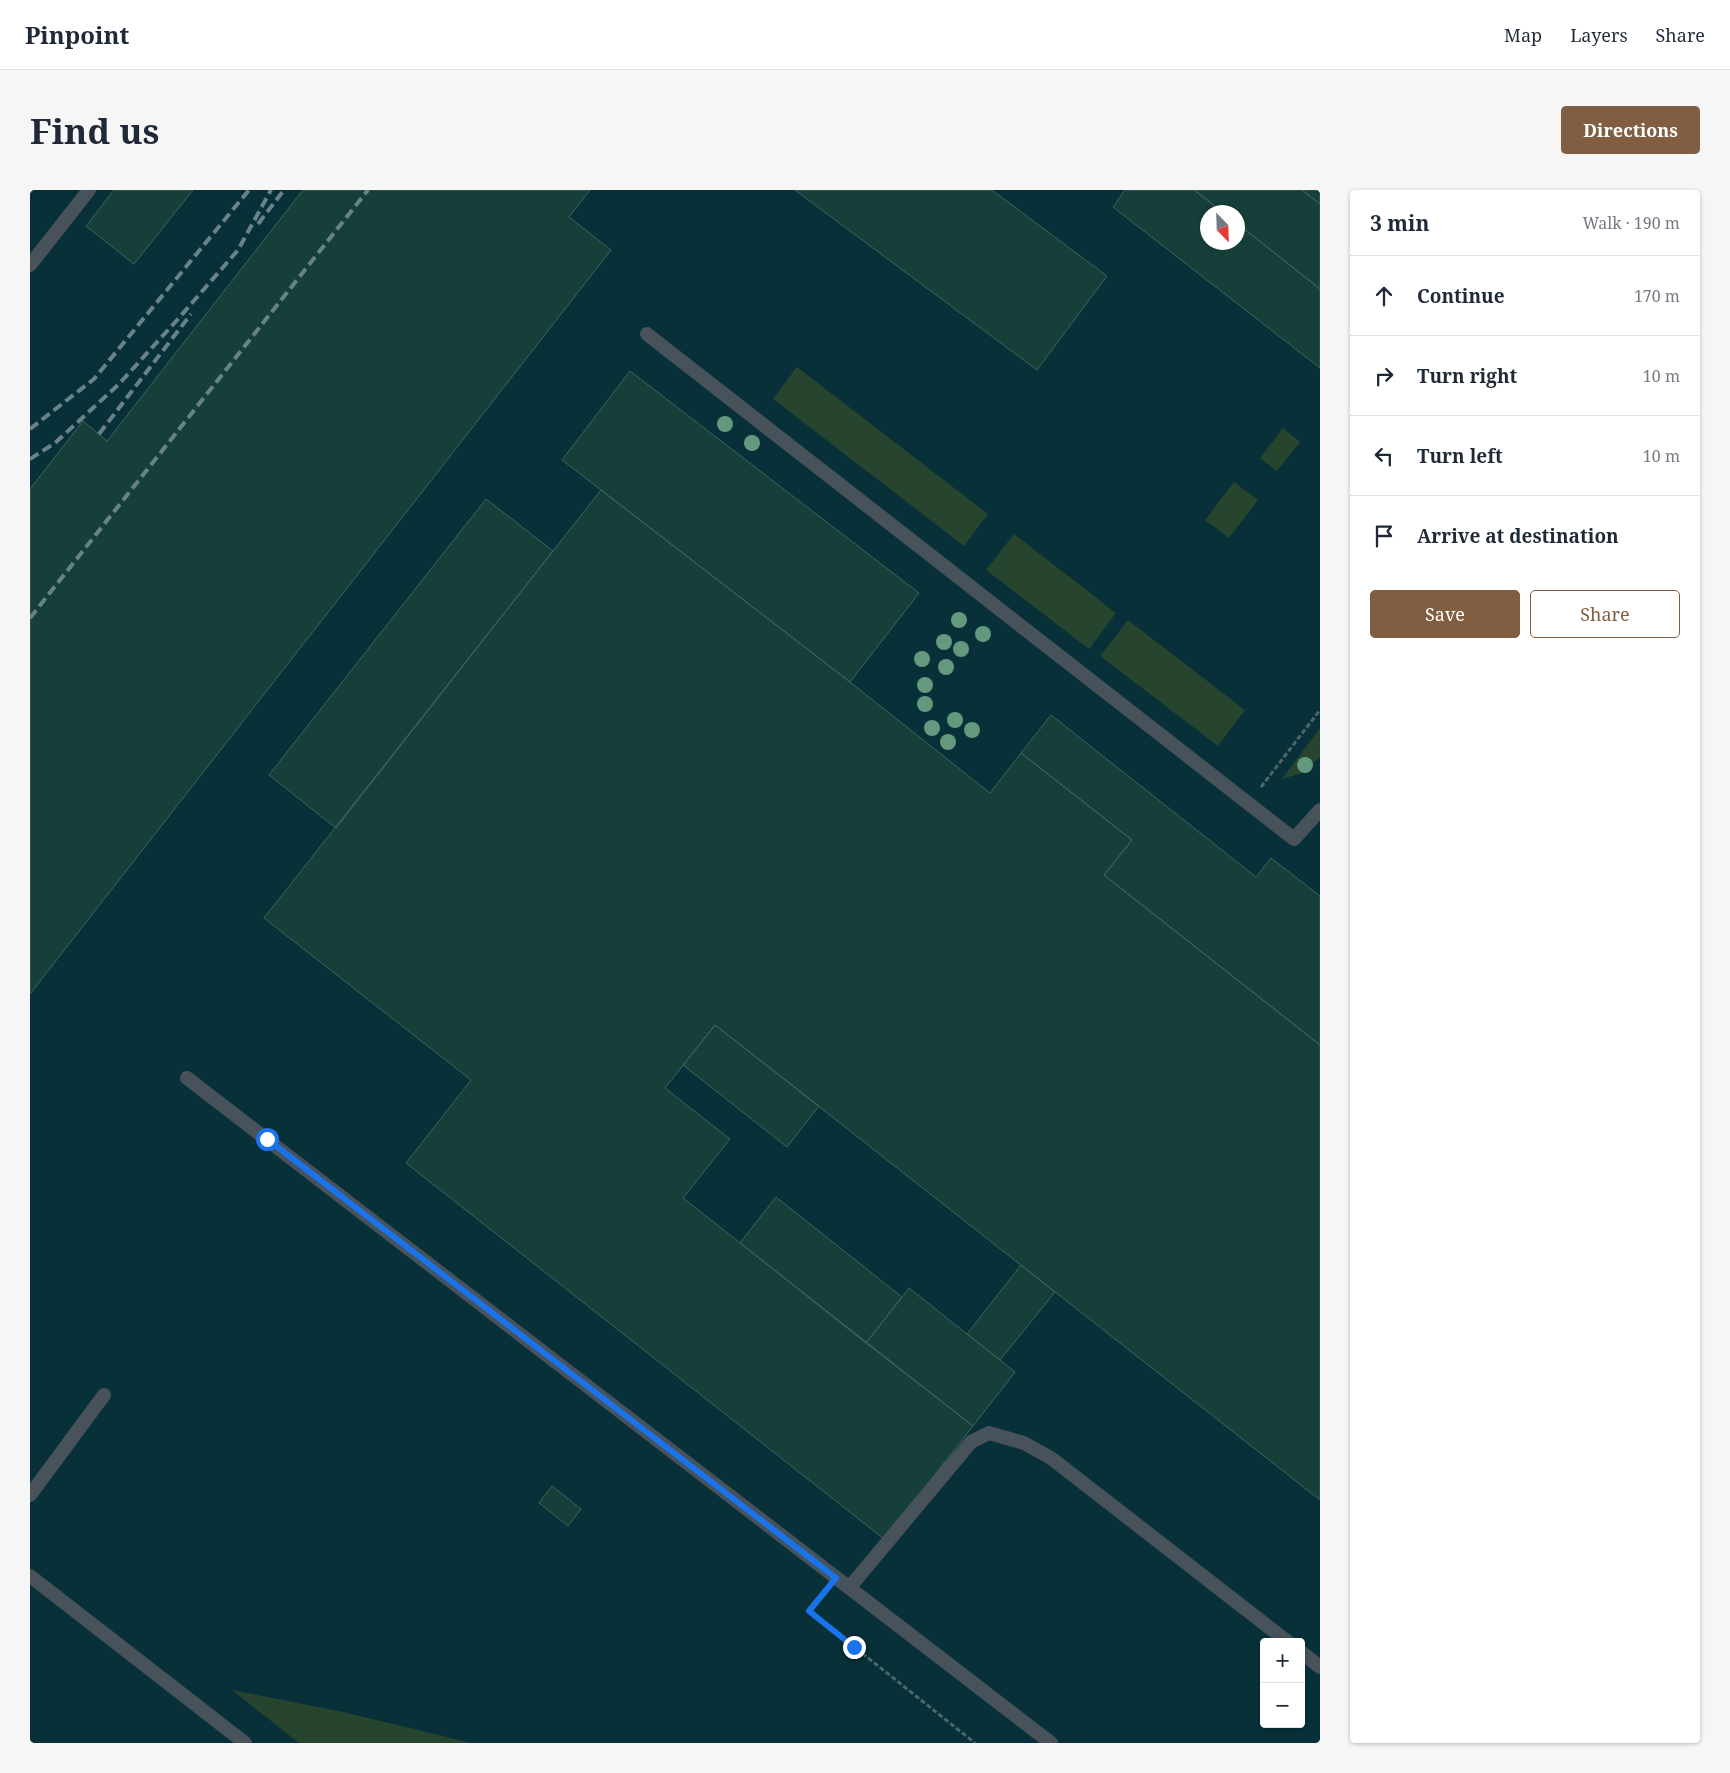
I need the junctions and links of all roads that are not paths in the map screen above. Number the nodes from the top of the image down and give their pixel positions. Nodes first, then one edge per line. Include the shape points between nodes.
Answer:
1 (89, 190) edge
2 (30, 265) edge
3 (647, 334) dead end
4 (1318, 818) edge
5 (188, 1078) dead end
6 (104, 1396) dead end
7 (30, 1495) edge
8 (30, 1576) edge
9 (849, 1588) junction
10 (1283, 1638) edge
11 (1305, 1655) edge
12 (1320, 1667) edge
13 (245, 1743) edge
14 (1051, 1743) edge

1 - 2 lane
3 - 4 lane via 1294,839
5 - 9 lane
6 - 7 lane
8 - 13 lane
9 - 10 lane via 971,1442 989,1434 1024,1444 1051,1458
9 - 14 lane
11 - 12 lane

